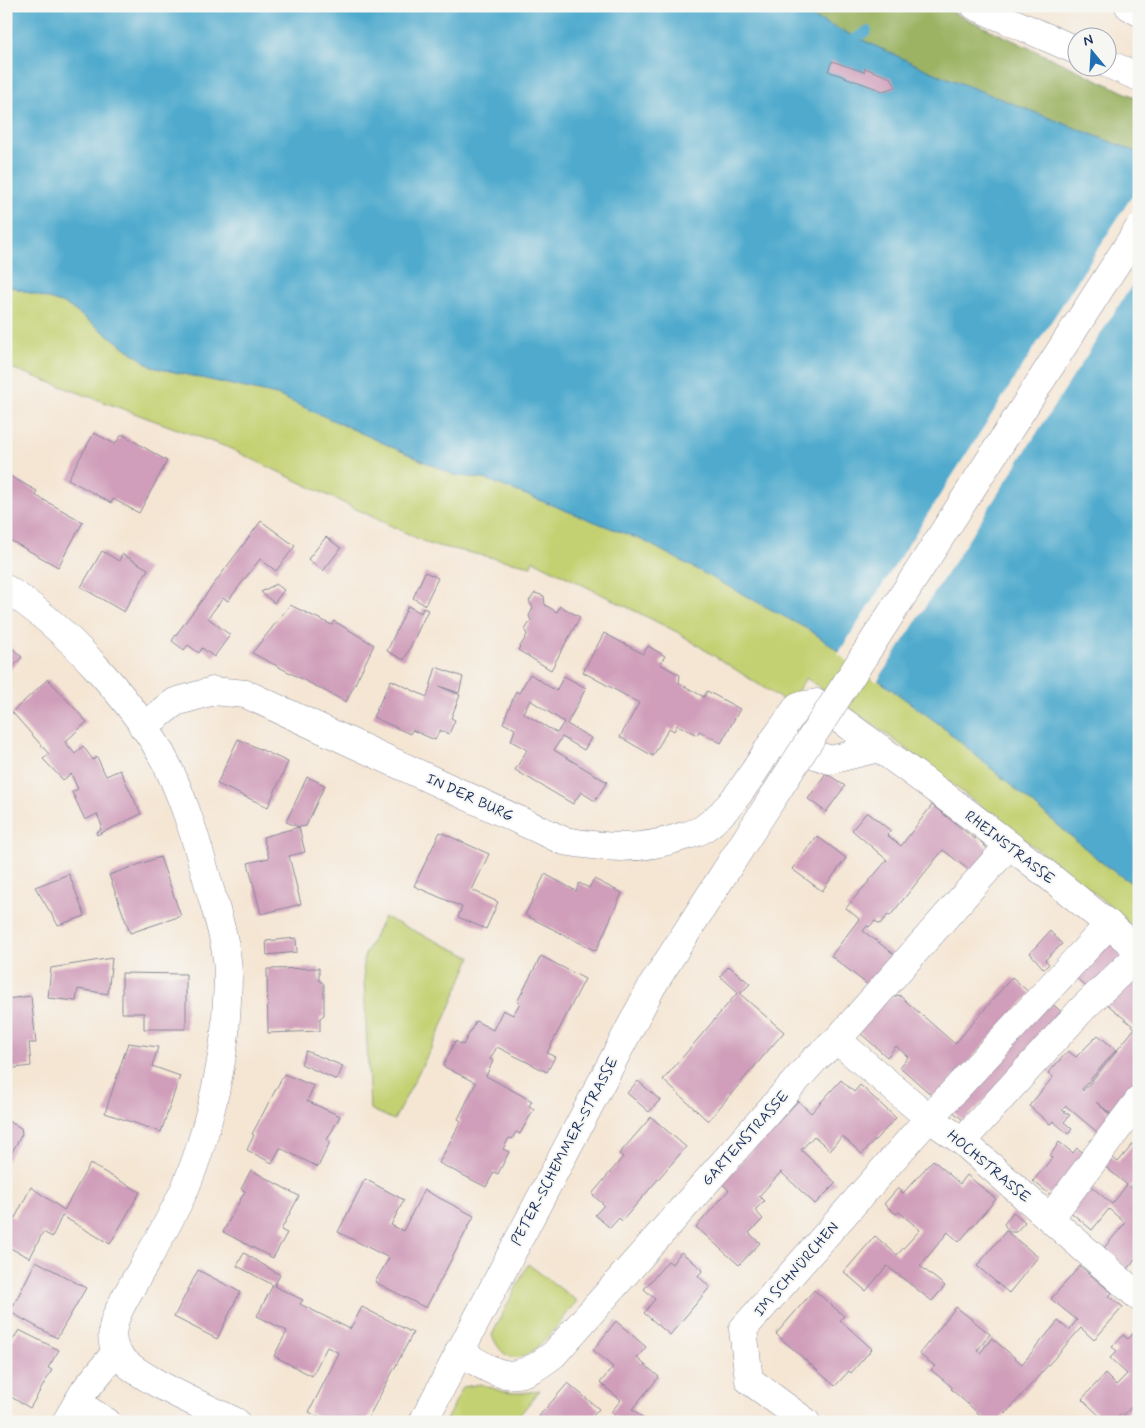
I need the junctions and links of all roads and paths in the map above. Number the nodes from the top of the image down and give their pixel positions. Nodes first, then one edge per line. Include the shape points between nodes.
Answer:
1 (976, 6) edge
2 (1129, 6) edge
3 (1139, 12) edge
4 (1068, 47) edge
5 (1118, 68) edge
6 (1139, 77) edge
7 (1139, 228) edge
8 (6, 589) edge
9 (143, 727) junction
10 (774, 740) junction
11 (879, 748) junction
12 (1009, 845) junction
13 (1109, 924) junction
14 (1139, 950) edge
15 (1139, 954) edge
16 (837, 1040) junction
17 (1139, 1100) edge
18 (929, 1118) junction
19 (962, 1141) junction
20 (1050, 1218) junction
21 (1136, 1288) edge
22 (459, 1351) junction
23 (116, 1352) junction
24 (72, 1412) edge
25 (107, 1422) edge
26 (236, 1422) edge
27 (423, 1422) edge
28 (806, 1422) edge

1 - 4 street
2 - 3 street
5 - 6 street
7 - 22 street, PETER-SCHEMMER-STRASSE, bridge via 652,986
8 - 9 street via 24,600 66,637 105,677
9 - 10 street, IN DER BURG via 175,702 213,691 246,694 564,841 606,848 637,848 702,830 721,814
9 - 23 street via 167,766 186,814 220,925 228,972 224,1035 198,1153 186,1186 115,1319 112,1337
10 - 11 street via 830,760
10 - 11 street, RHEINSTRASSE via 798,706 817,703
11 - 12 street, RHEINSTRASSE
12 - 13 street, RHEINSTRASSE
12 - 16 street, GARTENSTRASSE
13 - 14 street, RHEINSTRASSE
13 - 18 street, IM SCHNÜRCHEN
15 - 19 street via 1084,1007
16 - 18 street, HOCHSTRASSE
16 - 22 street, GARTENSTRASSE via 815,1059 541,1365 510,1376 494,1372
17 - 20 street
18 - 19 street, HOCHSTRASSE
18 - 28 street, IM SCHNÜRCHEN via 742,1329 749,1380
19 - 20 street, HOCHSTRASSE
20 - 21 street, HOCHSTRASSE
22 - 27 street, PETER-SCHEMMER-STRASSE
23 - 24 street via 85,1390
23 - 26 street via 144,1376
24 - 25 street

